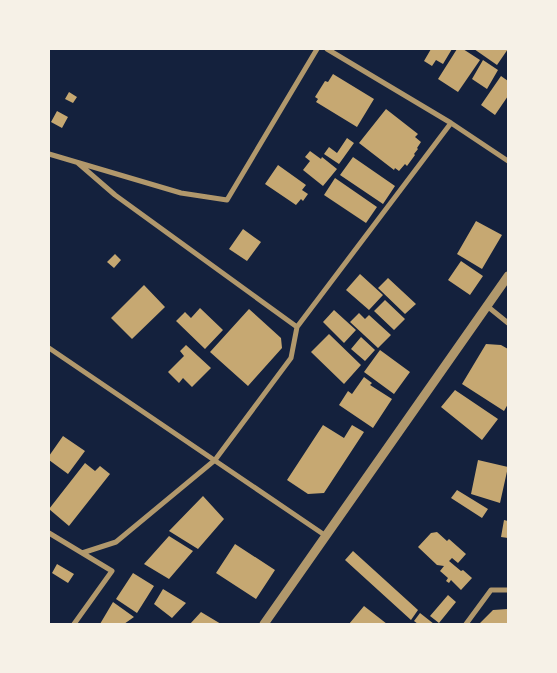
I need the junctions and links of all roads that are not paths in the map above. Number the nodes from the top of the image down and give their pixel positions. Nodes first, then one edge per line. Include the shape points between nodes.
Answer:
1 (316, 49) edge
2 (327, 49) edge
3 (451, 123) junction
4 (49, 154) edge
5 (508, 161) edge
6 (78, 163) junction
7 (508, 276) edge
8 (487, 306) junction
9 (508, 323) edge
10 (297, 328) junction
11 (49, 348) edge
12 (215, 460) junction
13 (49, 533) edge
14 (326, 536) junction
15 (82, 553) junction
16 (508, 590) edge
17 (74, 624) edge
18 (264, 624) edge
19 (466, 624) edge

1 - 6 street via 228,200 181,193
2 - 3 street
3 - 5 street
3 - 10 street
4 - 6 street
6 - 10 street via 115,195
7 - 8 street
8 - 9 street
8 - 14 street
10 - 12 street via 291,358
11 - 12 street
12 - 14 street
12 - 15 street via 116,542
13 - 15 street
14 - 18 street
15 - 17 street via 112,571
16 - 19 street via 491,590

